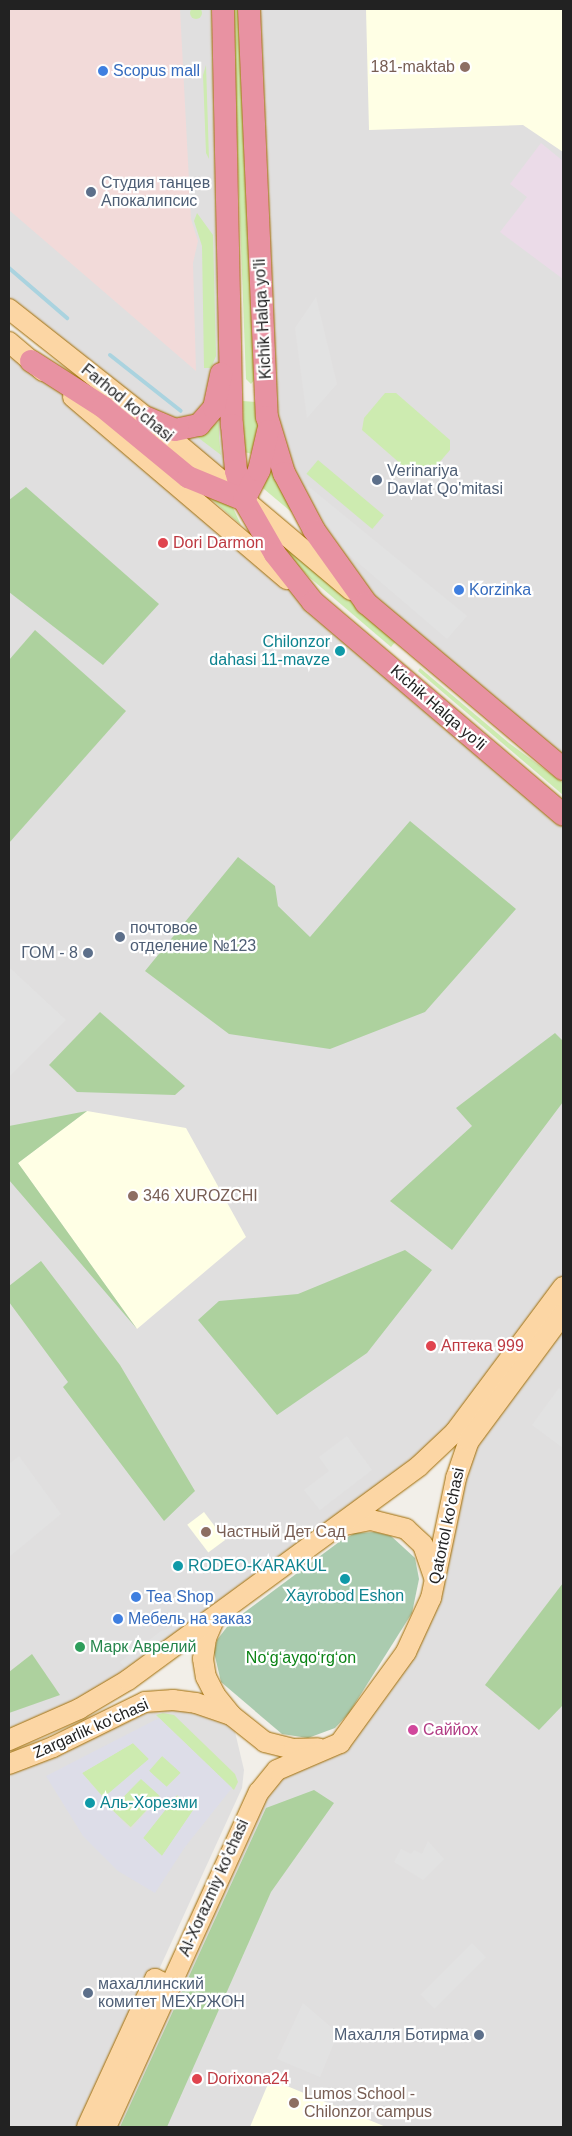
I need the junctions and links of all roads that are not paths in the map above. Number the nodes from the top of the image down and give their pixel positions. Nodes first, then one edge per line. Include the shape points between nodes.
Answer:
1 (223, 9) edge
2 (249, 9) edge
3 (230, 250) junction
4 (9, 309) edge
5 (9, 342) edge
6 (31, 361) junction
7 (266, 380) junction
8 (267, 417) junction
9 (147, 418) junction
10 (244, 500) junction
11 (222, 523) joint
12 (313, 602) junction
13 (366, 603) junction
14 (409, 683) junction
15 (559, 766) edge
16 (563, 815) edge
17 (563, 1287) edge
18 (563, 1314) edge
19 (529, 1347) junction
20 (334, 1530) junction
21 (436, 1582) junction
22 (215, 1617) junction
23 (231, 1715) junction
24 (9, 1740) edge
25 (338, 1744) junction
26 (9, 1764) edge
27 (162, 1982) junction
28 (87, 2127) edge
29 (106, 2127) edge

1 - 3 highway, Kichik Halqa yo'li
2 - 7 highway, Kichik Halqa yo'li
3 - 7 highway via 239,324 239,381 244,389 252,392
3 - 9 highway via 220,386 214,408 205,421 188,430 168,428
3 - 10 highway, Kichik Halqa yo'li via 232,425 236,471
4 - 9 main road, Farhod ko'chasi
5 - 6 main road, Farhod ko'chasi
6 - 10 highway via 103,407 188,477
6 - 11 main road, Farhod ko'chasi
7 - 8 highway, Kichik Halqa yo'li
8 - 10 highway via 263,460
8 - 13 highway, Kichik Halqa yo'li via 280,464 299,504
9 - 10 main road, Farhod ko'chasi
10 - 12 highway, Kichik Halqa yo'li via 275,554
10 - 13 main road, Kichik Halqa yo'li
11 - 12 main road, Kichik Halqa yo'li
12 - 14 highway, Kichik Halqa yo'li
13 - 15 highway, Kichik Halqa yo'li
14 - 15 highway via 406,674 409,666 417,662 426,663 502,727
14 - 16 highway, Kichik Halqa yo'li
17 - 19 main road, Qatortol ko'chasi
18 - 19 main road, Qatortol ko'chasi
19 - 20 main road, Qatortol ko'chasi via 436,1452
19 - 21 main road, Qatortol ko'chasi via 469,1441 456,1478
20 - 21 main road via 371,1520 406,1529 423,1545
20 - 22 main road, Qatortol ko'chasi
21 - 25 main road, Qatortol ko'chasi via 428,1610 406,1652
22 - 23 main road via 206,1638 204,1671 215,1695
22 - 24 main road, Zargarlik ko'chasi via 96,1700
23 - 25 main road via 253,1734 279,1747 302,1749
23 - 26 main road, Zargarlik ko'chasi via 196,1703 173,1700 145,1702 53,1747
25 - 27 main road, Al-Xorazmiy ko'chasi via 277,1770 261,1787
27 - 28 main road, Al-Xorazmiy ko'chasi
27 - 29 main road, Al-Xorazmiy ko'chasi

